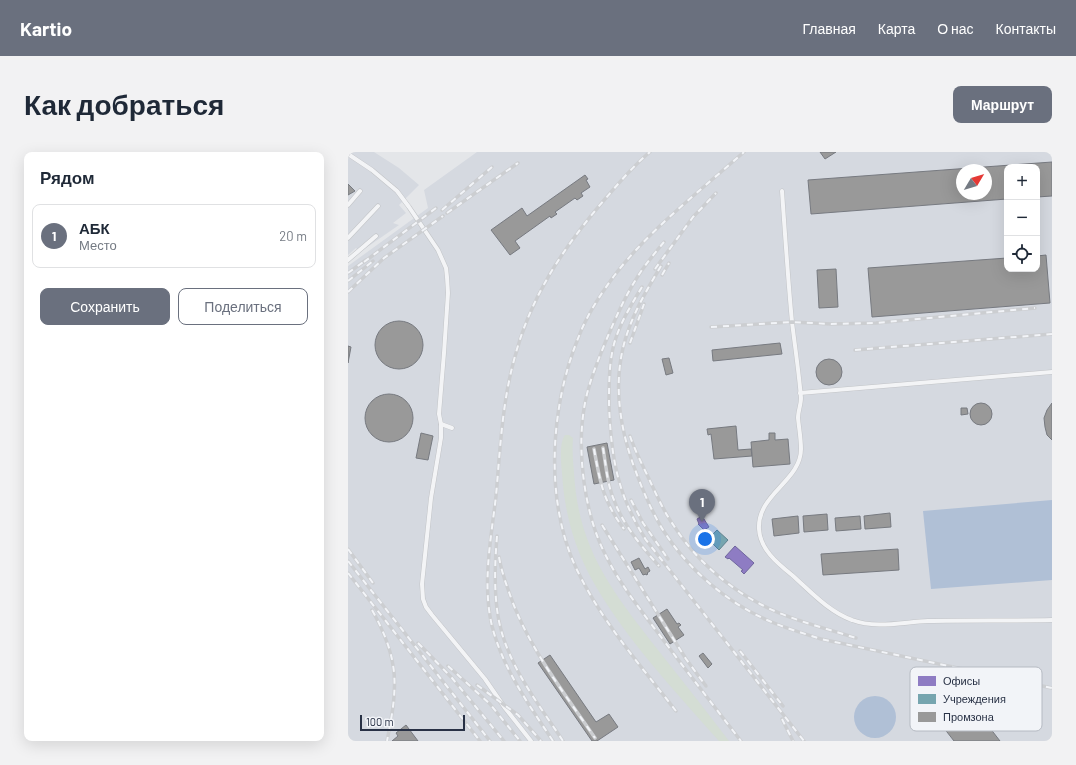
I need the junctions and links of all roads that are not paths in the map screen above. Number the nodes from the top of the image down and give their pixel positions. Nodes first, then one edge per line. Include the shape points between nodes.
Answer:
1 (348, 154) edge
2 (360, 191) dead end
3 (782, 191) dead end
4 (348, 205) edge
5 (378, 206) dead end
6 (376, 236) dead end
7 (348, 238) edge
8 (348, 260) edge
9 (1052, 372) edge
10 (800, 393) junction
11 (441, 424) junction
12 (452, 428) dead end
13 (1052, 620) edge
14 (531, 741) edge

1 - 11 lane via 397,191 428,234 446,268 448,293 439,414
2 - 4 lane
3 - 10 lane
5 - 7 lane
6 - 8 lane
9 - 10 lane
10 - 13 lane via 800,460 767,502 759,524 764,546 780,565 829,607 844,617 861,623 889,625 928,621
11 - 12 lane
11 - 14 lane via 422,584 423,600

